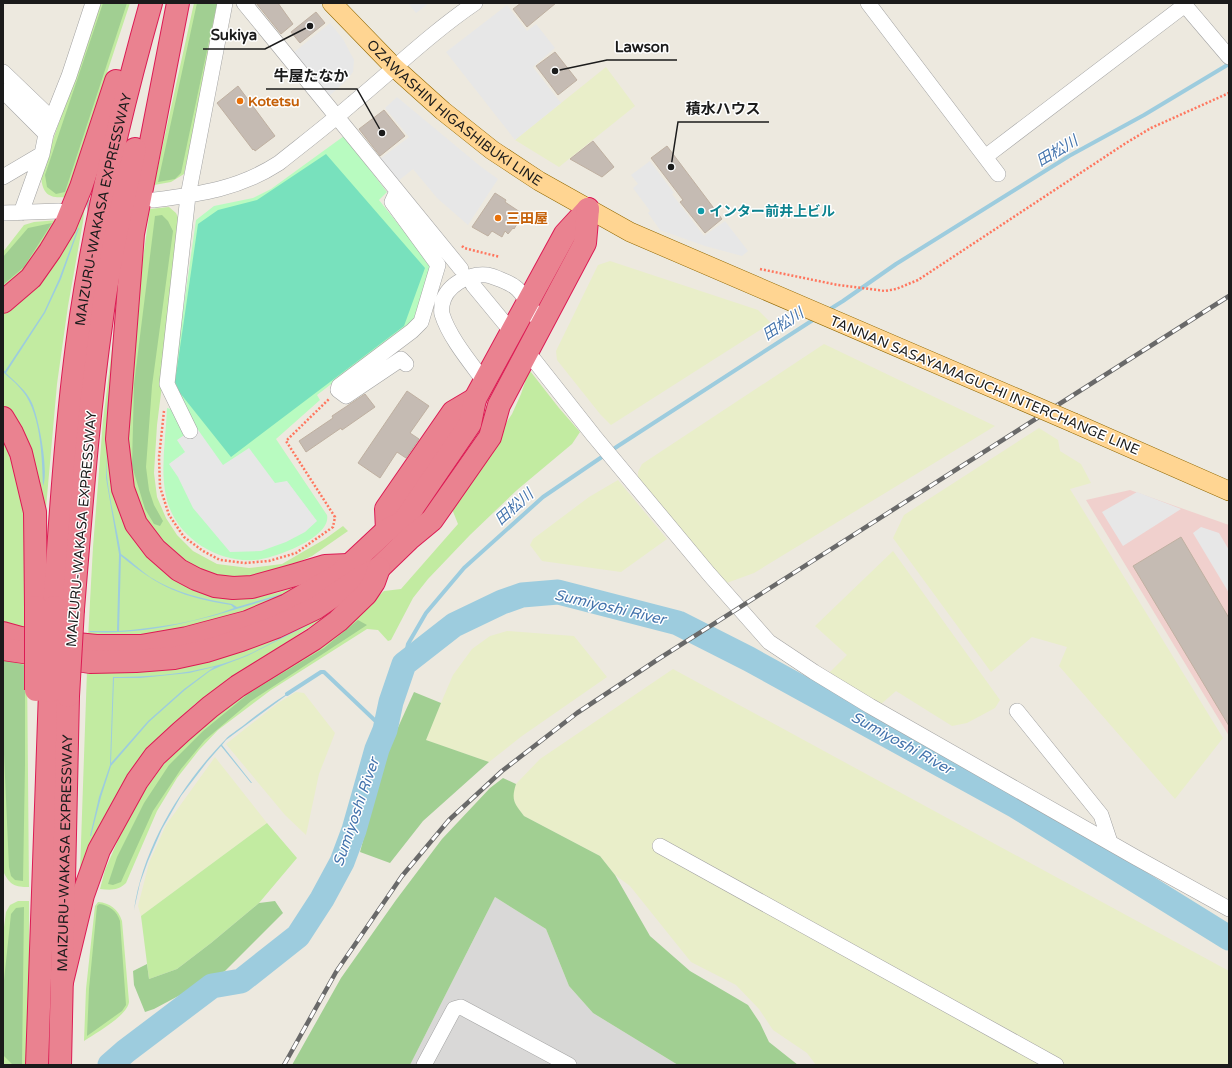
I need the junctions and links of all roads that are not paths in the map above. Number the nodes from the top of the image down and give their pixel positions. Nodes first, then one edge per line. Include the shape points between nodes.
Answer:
1 (93, 3) edge
2 (149, 3) edge
3 (176, 3) edge
4 (225, 3) edge
5 (244, 3) edge
6 (332, 3) edge
7 (475, 3) edge
8 (868, 3) edge
9 (1184, 4) edge
10 (1227, 54) edge
11 (394, 67) junction
12 (3, 72) edge
13 (3, 91) edge
14 (336, 116) junction
15 (52, 119) junction
16 (46, 134) junction
17 (42, 154) junction
18 (985, 157) junction
19 (998, 174) dead end
20 (3, 177) edge
21 (397, 191) junction
22 (188, 196) junction
23 (154, 200) dead end
24 (588, 209) junction
25 (60, 211) tunnel mouth
26 (21, 212) junction
27 (3, 213) edge
28 (461, 269) dead end
29 (473, 284) dead end
30 (3, 302) edge
31 (528, 302) junction
32 (506, 325) dead end
33 (541, 325) junction
34 (534, 360) dead end
35 (406, 364) dead end
36 (480, 390) junction
37 (3, 418) edge
38 (190, 430) dead end
39 (1229, 491) edge
40 (348, 565) junction
41 (379, 568) junction
42 (54, 608) junction
43 (3, 633) edge
44 (3, 650) edge
45 (51, 692) junction
46 (1017, 711) dead end
47 (1110, 842) junction
48 (660, 846) dead end
49 (1229, 909) edge
50 (62, 982) junction
51 (60, 1060) edge
52 (37, 1065) edge
53 (424, 1065) edge
54 (569, 1065) edge
55 (1056, 1065) edge

1 - 15 street
2 - 30 highway via 122,66 65,226 31,278
2 - 42 highway, MAIZURU-WAKASA EXPRESSWAY via 106,181 81,316 64,460
3 - 40 highway via 133,234 117,439 123,490 136,524 155,549 179,570 215,586 252,586 325,566
3 - 42 highway, MAIZURU-WAKASA EXPRESSWAY via 138,134 112,257 84,465
4 - 22 street
5 - 14 street
6 - 11 main road, OZAWASHIN HIGASHIBUKI LINE
7 - 11 street
8 - 18 street
9 - 10 street
9 - 18 street
11 - 14 street
11 - 24 main road, OZAWASHIN HIGASHIBUKI LINE via 492,150
12 - 15 street
13 - 16 street
14 - 21 street
14 - 22 street via 279,163 250,180
15 - 16 street
16 - 17 street
17 - 20 street
17 - 26 street
18 - 19 street
21 - 28 street
21 - 35 street via 392,202 438,265 421,322 338,386 338,390 346,396 401,359
22 - 23 street
22 - 38 street via 167,384
24 - 31 highway via 565,234
24 - 33 highway via 585,243
24 - 39 main road, TANNAN SASAYAMAGUCHI INTERCHANGE LINE, bridge via 630,232
25 - 26 street
26 - 27 street
29 - 32 street
31 - 33 street
31 - 36 highway
31 - 36 street via 516,287 488,275 473,276 457,284 450,289 444,299 441,313
33 - 41 highway via 499,404 490,437 432,520
34 - 47 street via 594,436 769,642 870,706
36 - 40 highway via 394,516 388,530
37 - 42 highway via 21,453
40 - 43 highway via 340,574 287,605 247,622 188,638 141,646 96,646 21,638
41 - 44 highway via 316,608 276,627 206,651 174,658 90,662
41 - 50 highway via 366,594 338,621 314,639 238,686 155,756 134,787 99,850 83,895
42 - 45 highway, MAIZURU-WAKASA EXPRESSWAY, bridge
42 - 45 highway, bridge
45 - 50 highway, MAIZURU-WAKASA EXPRESSWAY
45 - 52 highway, MAIZURU-WAKASA EXPRESSWAY
46 - 47 street via 1101,815
47 - 49 street
48 - 55 street
50 - 51 highway, MAIZURU-WAKASA EXPRESSWAY
53 - 54 street via 454,1009 461,1007

